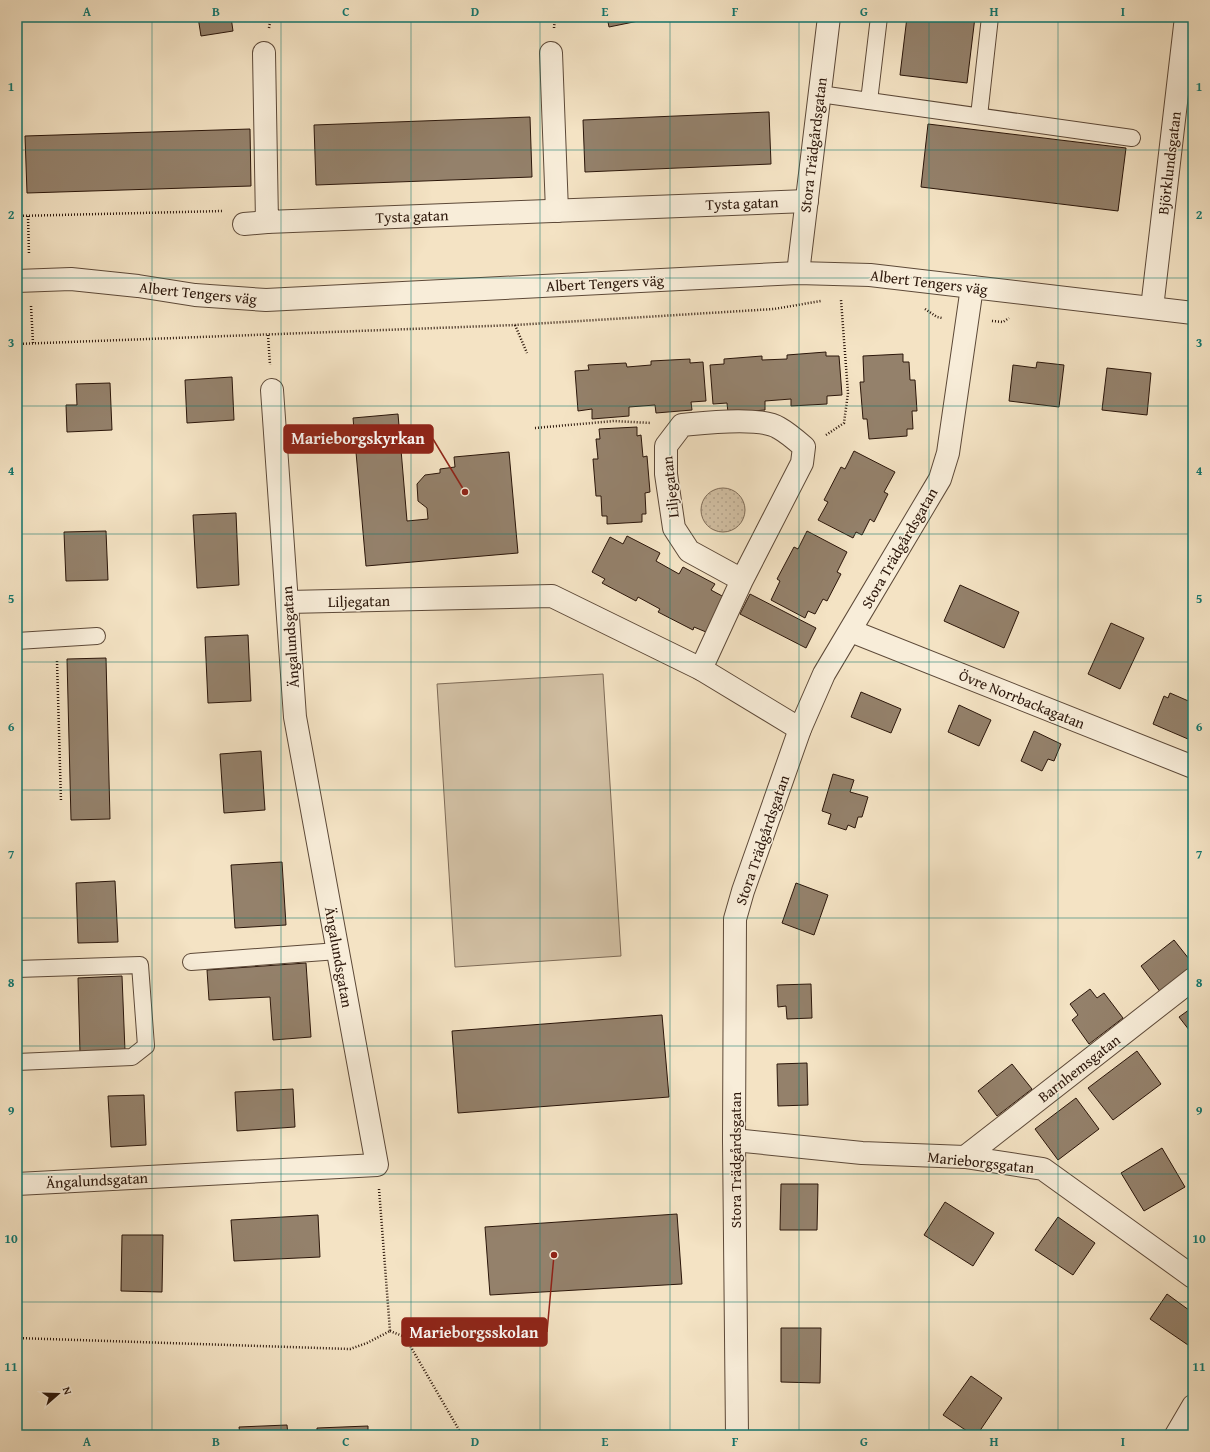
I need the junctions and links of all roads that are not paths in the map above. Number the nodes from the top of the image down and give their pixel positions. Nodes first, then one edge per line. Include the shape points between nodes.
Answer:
1 (829, 17) edge
2 (879, 17) edge
3 (990, 17) edge
4 (1186, 17) edge
5 (1188, 39) edge
6 (264, 53) dead end
7 (551, 53) dead end
8 (820, 94) junction
9 (870, 101) junction
10 (979, 116) junction
11 (1132, 138) dead end
12 (806, 201) junction
13 (557, 211) junction
14 (267, 222) junction
15 (244, 224) road end
16 (798, 273) junction
17 (17, 281) edge
18 (972, 287) junction
19 (1152, 308) junction
20 (1193, 313) edge
21 (272, 390) road end
22 (742, 580) junction
23 (288, 602) junction
24 (851, 632) junction
25 (97, 636) dead end
26 (17, 641) edge
27 (701, 668) junction
28 (800, 729) junction
29 (1193, 767) edge
30 (338, 951) junction
31 (191, 962) dead end
32 (17, 969) edge
33 (1193, 979) edge
34 (17, 1062) edge
35 (734, 1140) junction
36 (965, 1157) junction
37 (17, 1184) edge
38 (1193, 1277) edge
39 (1193, 1406) edge
40 (738, 1435) edge
41 (1176, 1435) edge

1 - 8 street, Stora Trädgårdsgatan
2 - 9 lane
3 - 10 lane
4 - 5 street, Björklundsgatan
5 - 19 street, Björklundsgatan
6 - 14 street
7 - 13 street
8 - 9 lane
8 - 12 street, Stora Trädgårdsgatan
9 - 10 lane
10 - 11 lane
12 - 13 street, Tysta gatan
12 - 16 street, Stora Trädgårdsgatan
13 - 14 street, Tysta gatan
14 - 15 street, Tysta gatan
16 - 17 street, Albert Tengers väg via 266,300 195,296 138,286 71,279
16 - 18 street, Albert Tengers väg via 870,274
18 - 19 street, Albert Tengers väg
18 - 24 street, Stora Trädgårdsgatan via 948,452 940,479
19 - 20 street, Albert Tengers väg
21 - 23 street, Ängalundsgatan
22 - 22 street, Liljegatan via 802,463 804,447 778,427 762,424 729,420 682,425 666,446 666,474 674,528 689,551
22 - 27 street
23 - 27 street, Liljegatan via 552,596
23 - 30 street, Ängalundsgatan via 295,717
24 - 28 street, Stora Trädgårdsgatan via 824,674
24 - 29 street, Övre Norrbackagatan
25 - 26 lane
27 - 28 street, Liljegatan
28 - 35 street, Stora Trädgårdsgatan via 735,919
30 - 31 lane
30 - 37 street, Ängalundsgatan via 377,1165
32 - 34 lane via 140,965 146,1046 132,1057
33 - 36 street, Barnhemsgatan
35 - 36 street, Marieborgsgatan via 862,1153
35 - 40 street, Stora Trädgårdsgatan
36 - 38 street, Marieborgsgatan via 1043,1169
39 - 41 street

